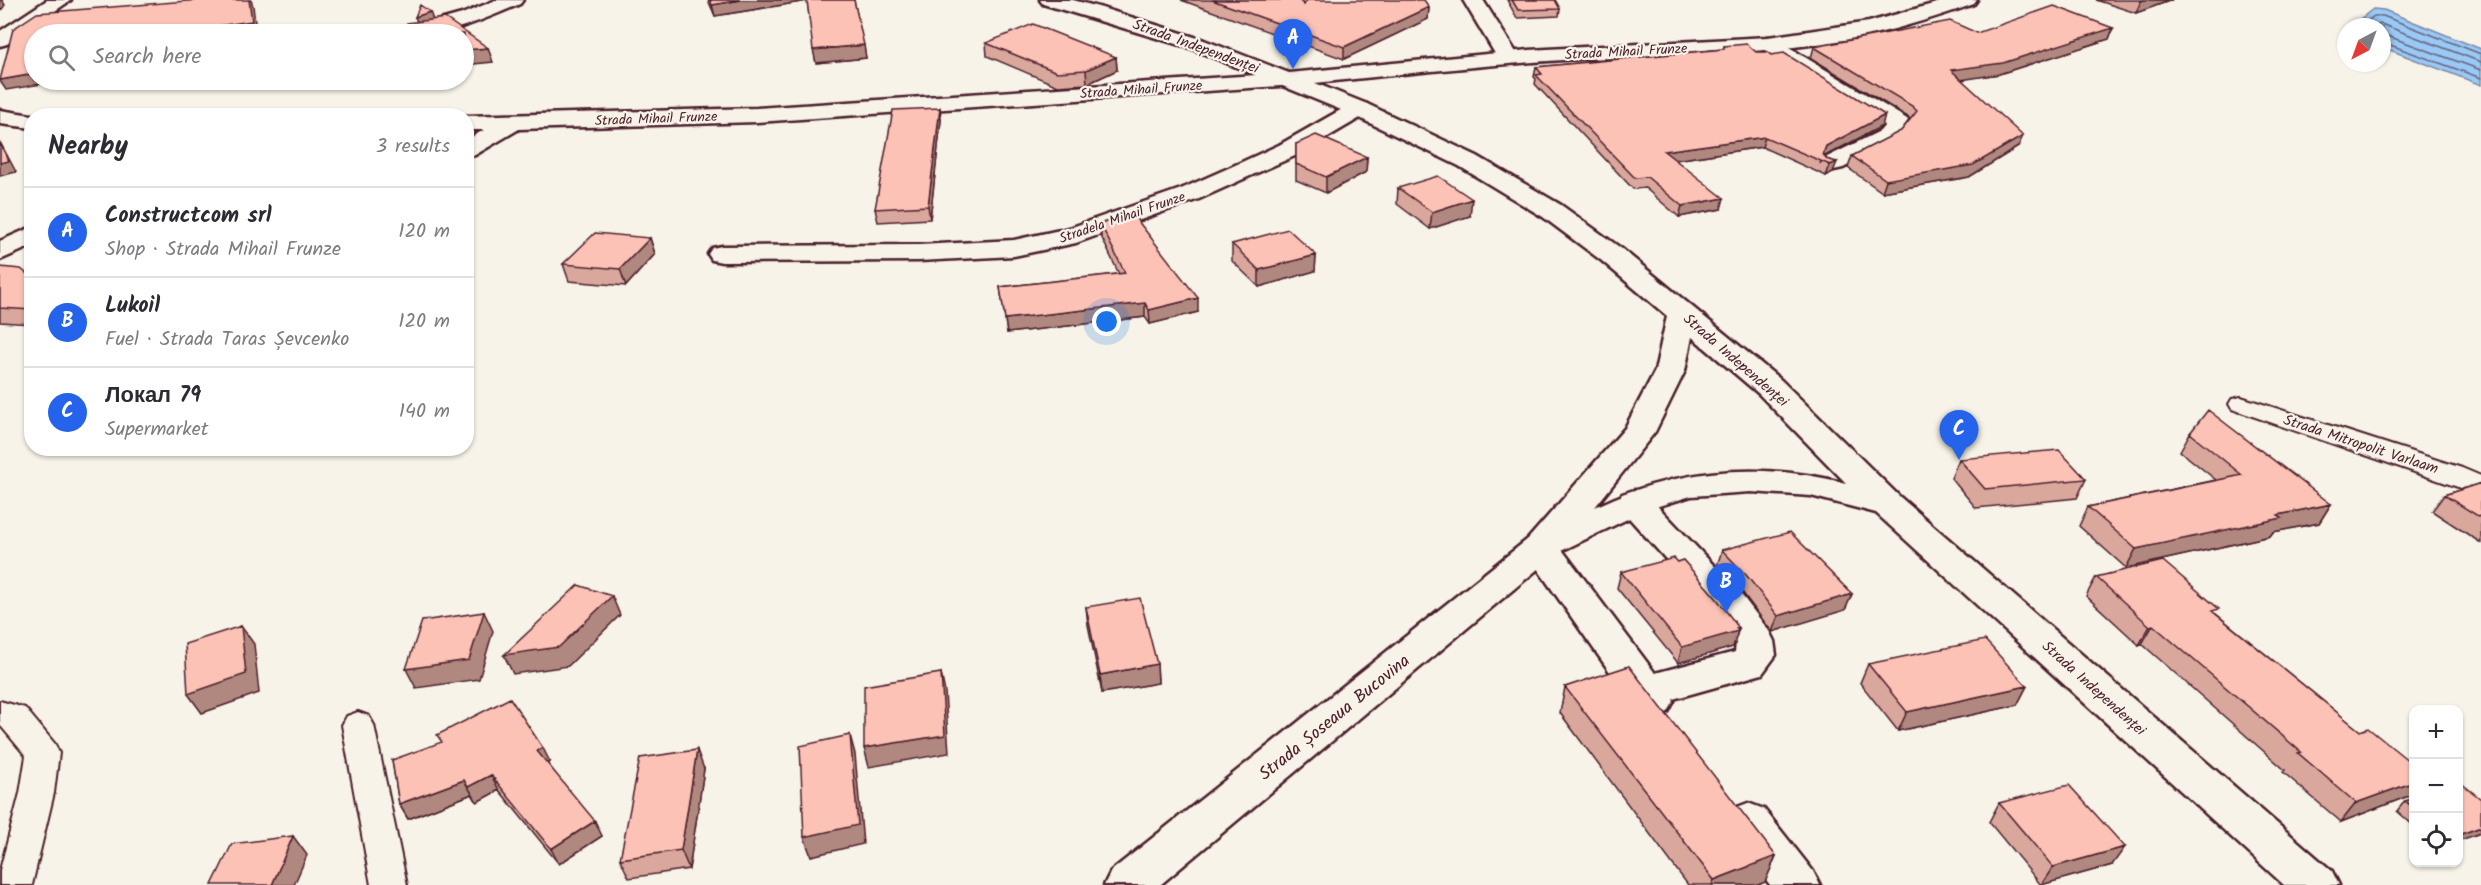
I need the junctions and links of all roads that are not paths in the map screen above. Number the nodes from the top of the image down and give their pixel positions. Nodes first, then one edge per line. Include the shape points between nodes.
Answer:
1 (61, 0) edge
2 (513, 0) edge
3 (1050, 0) edge
4 (1473, 0) edge
5 (1967, 0) edge
6 (24, 24) edge
7 (24, 24) edge
8 (447, 24) edge
9 (0, 40) edge
10 (1768, 43) junction
11 (1508, 57) junction
12 (1287, 80) junction
13 (1359, 109) junction
14 (0, 117) edge
15 (24, 121) edge
16 (513, 122) junction
17 (474, 123) edge
18 (474, 145) edge
19 (1834, 163) edge
20 (24, 239) edge
21 (0, 252) edge
22 (722, 254) dead end
23 (1682, 313) junction
24 (2241, 404) dead end
25 (2481, 486) edge
26 (1634, 502) junction
27 (1888, 505) junction
28 (1541, 548) junction
29 (1645, 691) junction
30 (0, 712) edge
31 (358, 725) dead end
32 (1674, 728) edge
33 (1725, 792) edge
34 (14, 885) edge
35 (389, 885) edge
36 (1127, 885) edge
37 (1797, 885) edge
38 (2316, 885) edge

1 - 7 street
2 - 8 street
3 - 12 street, Strada Independenței via 1157,31
4 - 11 street
5 - 10 street, Strada Mihail Frunze via 1926,16 1872,29
6 - 9 street
10 - 11 street, Strada Mihail Frunze
10 - 19 street via 1899,124 1888,135
11 - 12 street, Strada Mihail Frunze
12 - 13 street, Strada Independenței
12 - 16 street, Strada Mihail Frunze via 757,115
13 - 22 street, Stradela Mihail Frunze via 1251,167 1190,194 1076,235 1014,248 920,253
13 - 23 street, Strada Independenței via 1468,161 1552,211
14 - 15 street
16 - 17 street, Strada Mihail Frunze
16 - 18 street, Strada Mihail Frunze
20 - 21 street
23 - 27 street, Strada Independenței via 1770,387
23 - 28 street, Strada Șoseaua Bucovina via 1670,371 1639,432
24 - 25 lane, Strada Mitropolit Varlaam
26 - 27 street, Strada Șoseaua Bucovina via 1689,485 1751,481 1811,485
26 - 28 street, Strada Șoseaua Bucovina
26 - 29 street via 1727,603 1755,641 1756,655 1748,663
27 - 38 street, Strada Independenței
28 - 29 street
28 - 36 street, Strada Șoseaua Bucovina
29 - 32 street
30 - 34 lane via 14,717 43,753
31 - 35 lane
33 - 37 street

